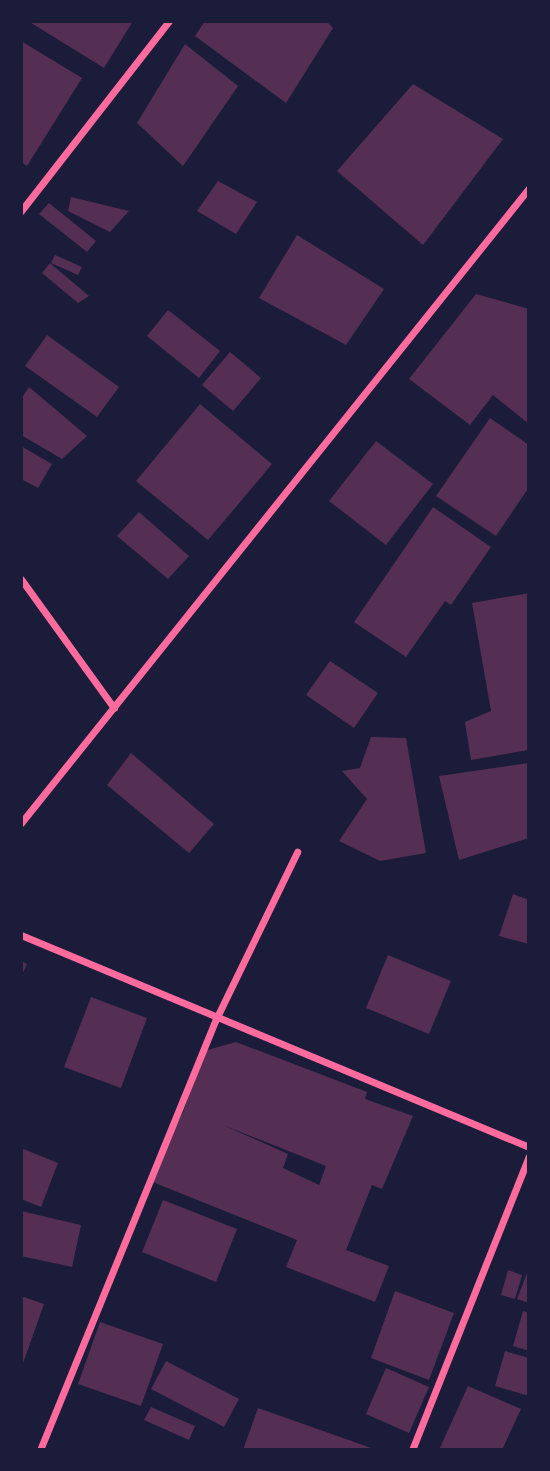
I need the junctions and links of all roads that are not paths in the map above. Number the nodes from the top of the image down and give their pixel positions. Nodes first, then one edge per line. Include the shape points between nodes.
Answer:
1 (169, 21) edge
2 (529, 188) edge
3 (21, 211) edge
4 (21, 579) edge
5 (114, 708) junction
6 (21, 822) edge
7 (297, 852) dead end
8 (21, 935) edge
9 (216, 1019) junction
10 (529, 1147) edge
11 (529, 1156) edge
12 (40, 1450) edge
13 (412, 1450) edge

1 - 3 street
2 - 5 street
4 - 5 street
5 - 6 street
7 - 9 street
8 - 9 street
9 - 10 street
9 - 12 street
11 - 13 street

